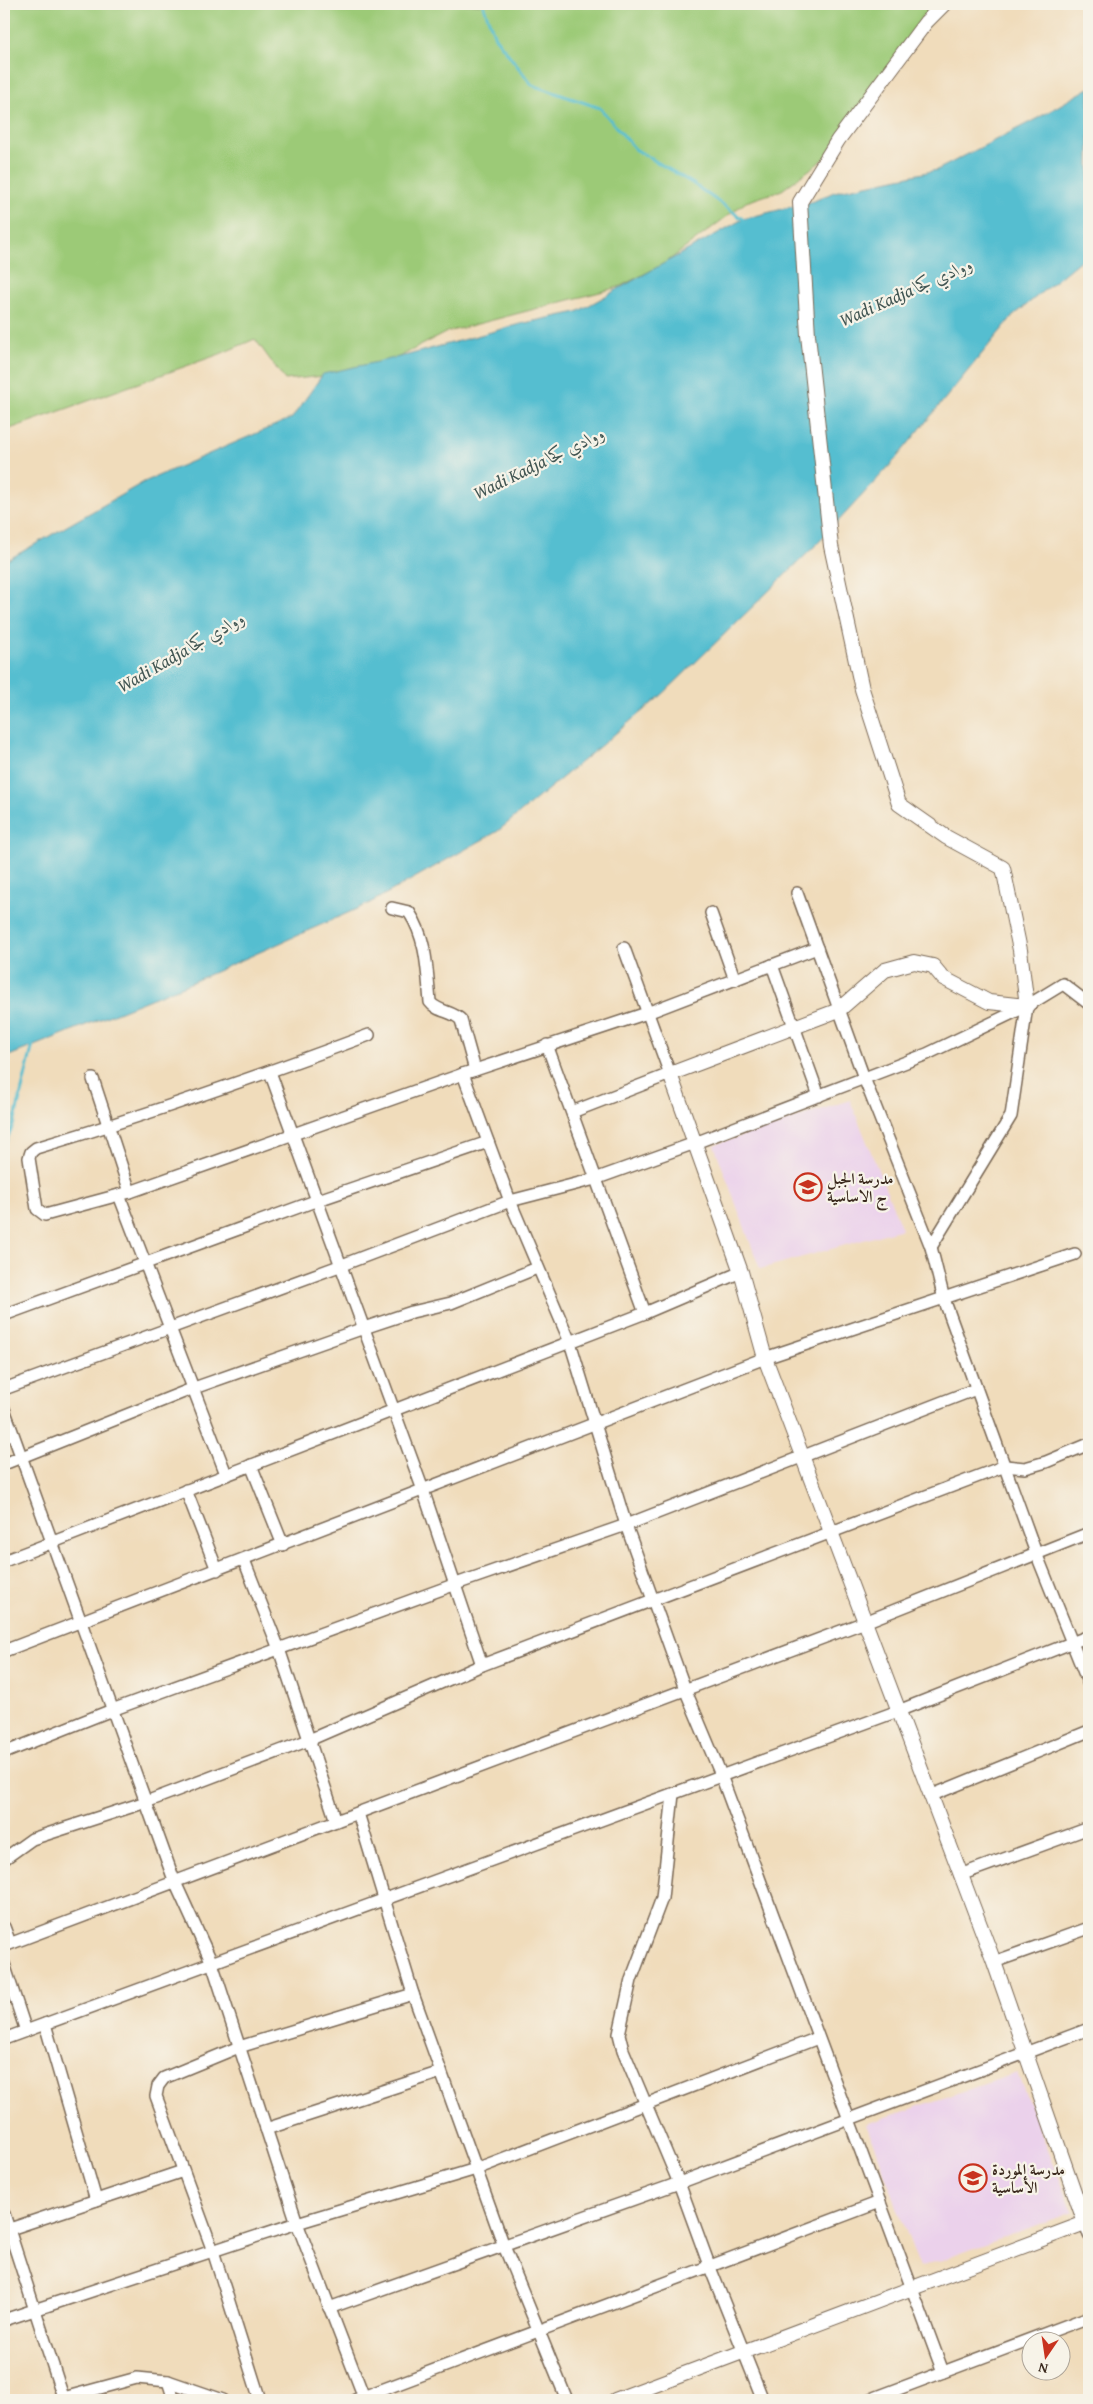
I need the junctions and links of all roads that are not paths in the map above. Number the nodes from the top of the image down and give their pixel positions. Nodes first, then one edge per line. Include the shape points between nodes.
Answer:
1 (944, 4) edge
2 (797, 893) dead end
3 (392, 908) dead end
4 (711, 913) dead end
5 (624, 948) dead end
6 (817, 948) junction
7 (772, 966) junction
8 (735, 980) junction
9 (1089, 1004) edge
10 (1027, 1006) junction
11 (839, 1010) junction
12 (647, 1013) junction
13 (793, 1028) junction
14 (369, 1035) dead end
15 (548, 1045) junction
16 (475, 1070) junction
17 (270, 1072) junction
18 (463, 1074) junction
19 (670, 1074) junction
20 (864, 1078) junction
21 (93, 1079) dead end
22 (818, 1096) junction
23 (572, 1112) junction
24 (108, 1127) junction
25 (294, 1134) junction
26 (488, 1142) junction
27 (695, 1143) junction
28 (595, 1179) junction
29 (124, 1193) junction
30 (318, 1200) junction
31 (510, 1201) junction
32 (931, 1248) junction
33 (1075, 1254) dead end
34 (146, 1264) junction
35 (342, 1265) junction
36 (537, 1268) junction
37 (741, 1272) junction
38 (944, 1299) junction
39 (645, 1312) junction
40 (4, 1315) edge
41 (170, 1327) junction
42 (364, 1328) junction
43 (570, 1342) junction
44 (765, 1358) junction
45 (194, 1388) junction
46 (976, 1388) junction
47 (4, 1389) edge
48 (4, 1409) edge
49 (392, 1411) junction
50 (596, 1422) junction
51 (1089, 1444) edge
52 (803, 1456) junction
53 (21, 1457) junction
54 (4, 1464) edge
55 (252, 1465) junction
56 (1005, 1466) junction
57 (226, 1474) junction
58 (186, 1490) junction
59 (423, 1490) junction
60 (626, 1525) junction
61 (832, 1530) junction
62 (1089, 1533) edge
63 (51, 1542) junction
64 (283, 1545) junction
65 (1036, 1553) junction
66 (244, 1560) junction
67 (4, 1561) edge
68 (217, 1570) junction
69 (456, 1584) junction
70 (654, 1599) junction
71 (81, 1622) junction
72 (865, 1622) junction
73 (1089, 1636) edge
74 (1072, 1642) junction
75 (279, 1649) junction
76 (4, 1651) edge
77 (482, 1665) junction
78 (1089, 1685) edge
79 (684, 1690) junction
80 (112, 1710) junction
81 (898, 1711) junction
82 (1089, 1731) edge
83 (309, 1740) junction
84 (4, 1753) edge
85 (721, 1776) junction
86 (673, 1794) junction
87 (930, 1796) junction
88 (146, 1802) junction
89 (358, 1813) junction
90 (336, 1821) junction
91 (1089, 1828) edge
92 (4, 1859) edge
93 (960, 1875) junction
94 (174, 1880) junction
95 (384, 1900) junction
96 (4, 1927) edge
97 (1089, 1928) edge
98 (7, 1945) edge
99 (994, 1962) junction
100 (212, 1963) junction
101 (4, 1964) edge
102 (413, 1994) junction
103 (45, 2024) junction
104 (1089, 2029) edge
105 (26, 2031) junction
106 (818, 2038) junction
107 (4, 2039) edge
108 (239, 2047) junction
109 (1025, 2052) junction
110 (441, 2072) junction
111 (646, 2105) junction
112 (848, 2119) junction
113 (266, 2130) junction
114 (476, 2170) junction
115 (183, 2171) junction
116 (680, 2183) junction
117 (96, 2200) junction
118 (880, 2202) junction
119 (4, 2214) edge
120 (297, 2223) junction
121 (1088, 2226) edge
122 (6, 2230) edge
123 (504, 2246) junction
124 (213, 2251) junction
125 (709, 2265) junction
126 (912, 2287) junction
127 (330, 2308) junction
128 (36, 2309) junction
129 (1089, 2316) edge
130 (4, 2320) edge
131 (540, 2332) junction
132 (744, 2352) junction
133 (943, 2372) junction
134 (168, 2380) junction
135 (362, 2399) edge
136 (61, 2400) edge
137 (174, 2400) edge
138 (222, 2400) edge
139 (260, 2400) edge
140 (567, 2400) edge
141 (615, 2400) edge
142 (763, 2400) edge
143 (869, 2400) edge

1 - 10 main road via 926,22 838,140 800,202 808,335 831,546 862,689 899,804 946,837 1003,868 1020,950
2 - 6 street
3 - 16 street via 409,912 417,924 425,952 430,1002 461,1020
4 - 8 street
5 - 12 street
6 - 7 street
6 - 11 street
7 - 8 street
7 - 13 street
8 - 12 street
9 - 10 street via 1063,984
10 - 11 main road via 989,1002 943,978 933,966 914,962 885,970
10 - 20 street via 927,1054
10 - 32 street via 1011,1116
11 - 13 main road
11 - 20 street
12 - 15 street
12 - 19 street
13 - 19 main road
13 - 22 street
14 - 17 street
15 - 16 street
15 - 23 street
16 - 18 street
17 - 24 street
17 - 25 street
18 - 25 street
18 - 26 street
19 - 23 street
19 - 27 main road
20 - 22 street
20 - 32 street
21 - 24 street
22 - 27 street
23 - 28 street
24 - 29 street
24 - 29 street via 30,1152 37,1210 45,1215
25 - 29 street
25 - 30 street
26 - 30 street
26 - 31 street
27 - 28 street
27 - 37 main road
28 - 31 street
28 - 39 street
29 - 34 street
30 - 34 street
30 - 35 street
31 - 35 street
31 - 36 street
32 - 38 street
33 - 38 street
34 - 40 street
34 - 41 street
35 - 41 street
35 - 42 street
36 - 42 street via 451,1303
36 - 43 street
37 - 39 street
37 - 44 main road
38 - 44 street
38 - 46 street
39 - 43 street
41 - 45 street
41 - 47 street
42 - 45 street
42 - 49 street
43 - 49 street
43 - 50 street
44 - 50 street
44 - 52 main road
45 - 53 street
45 - 57 street
46 - 52 street
46 - 56 street
48 - 53 street
49 - 55 street
49 - 59 street
50 - 59 street
50 - 60 street
51 - 56 street via 1025,1468
52 - 60 street
52 - 61 main road
53 - 54 street
53 - 63 street
55 - 57 street
55 - 64 street
56 - 61 street
56 - 65 street
57 - 58 street
58 - 63 street
58 - 68 street
59 - 64 street
59 - 69 street
60 - 69 street
60 - 70 street
61 - 70 street
61 - 72 main road
62 - 65 street
63 - 67 street
63 - 71 street
64 - 66 street
65 - 72 street
65 - 74 street
66 - 68 street
66 - 75 street
68 - 71 street
69 - 75 street
69 - 77 street
70 - 77 street
70 - 79 street
71 - 76 street
71 - 80 street
72 - 79 street
72 - 81 main road
73 - 74 street
74 - 78 street
74 - 81 street
75 - 80 street
75 - 83 street
77 - 83 street
79 - 85 street
79 - 89 street
80 - 84 street
80 - 88 street
81 - 85 street
81 - 87 main road
82 - 87 street
83 - 88 street
83 - 90 street
85 - 86 street
85 - 106 street
86 - 95 street
86 - 111 street via 662,1898 631,1980 619,2034
87 - 93 main road
88 - 92 street via 32,1839
88 - 94 street
89 - 90 street
89 - 95 street
90 - 94 street
91 - 93 street
93 - 99 main road
94 - 98 street
94 - 100 street
95 - 100 street
95 - 102 street
96 - 98 street
97 - 99 street
99 - 109 main road
100 - 103 street
100 - 108 street
101 - 105 street
102 - 108 street
102 - 110 street
103 - 105 street
103 - 117 street
104 - 109 street
105 - 107 street
106 - 111 street
106 - 112 street
108 - 113 street
108 - 115 street via 164,2078 158,2086 156,2096
109 - 112 street
109 - 121 main road
110 - 113 street
110 - 114 street
111 - 114 street
111 - 116 street
112 - 116 street
112 - 118 street
113 - 120 street
114 - 120 street
114 - 123 street
115 - 117 street
115 - 124 street
116 - 123 street
116 - 125 street
117 - 122 street
118 - 125 street
118 - 126 street
119 - 122 street
120 - 124 street
120 - 127 street
121 - 126 main road
122 - 128 street
123 - 127 street
123 - 131 street
124 - 128 street
124 - 139 street
125 - 131 street
125 - 132 street
126 - 132 main road
126 - 133 street
127 - 135 street
128 - 130 street
128 - 136 street
129 - 133 street
131 - 135 street
131 - 140 street
132 - 141 main road
132 - 142 street
133 - 143 street
134 - 136 street via 137,2378
134 - 137 street
134 - 138 street

